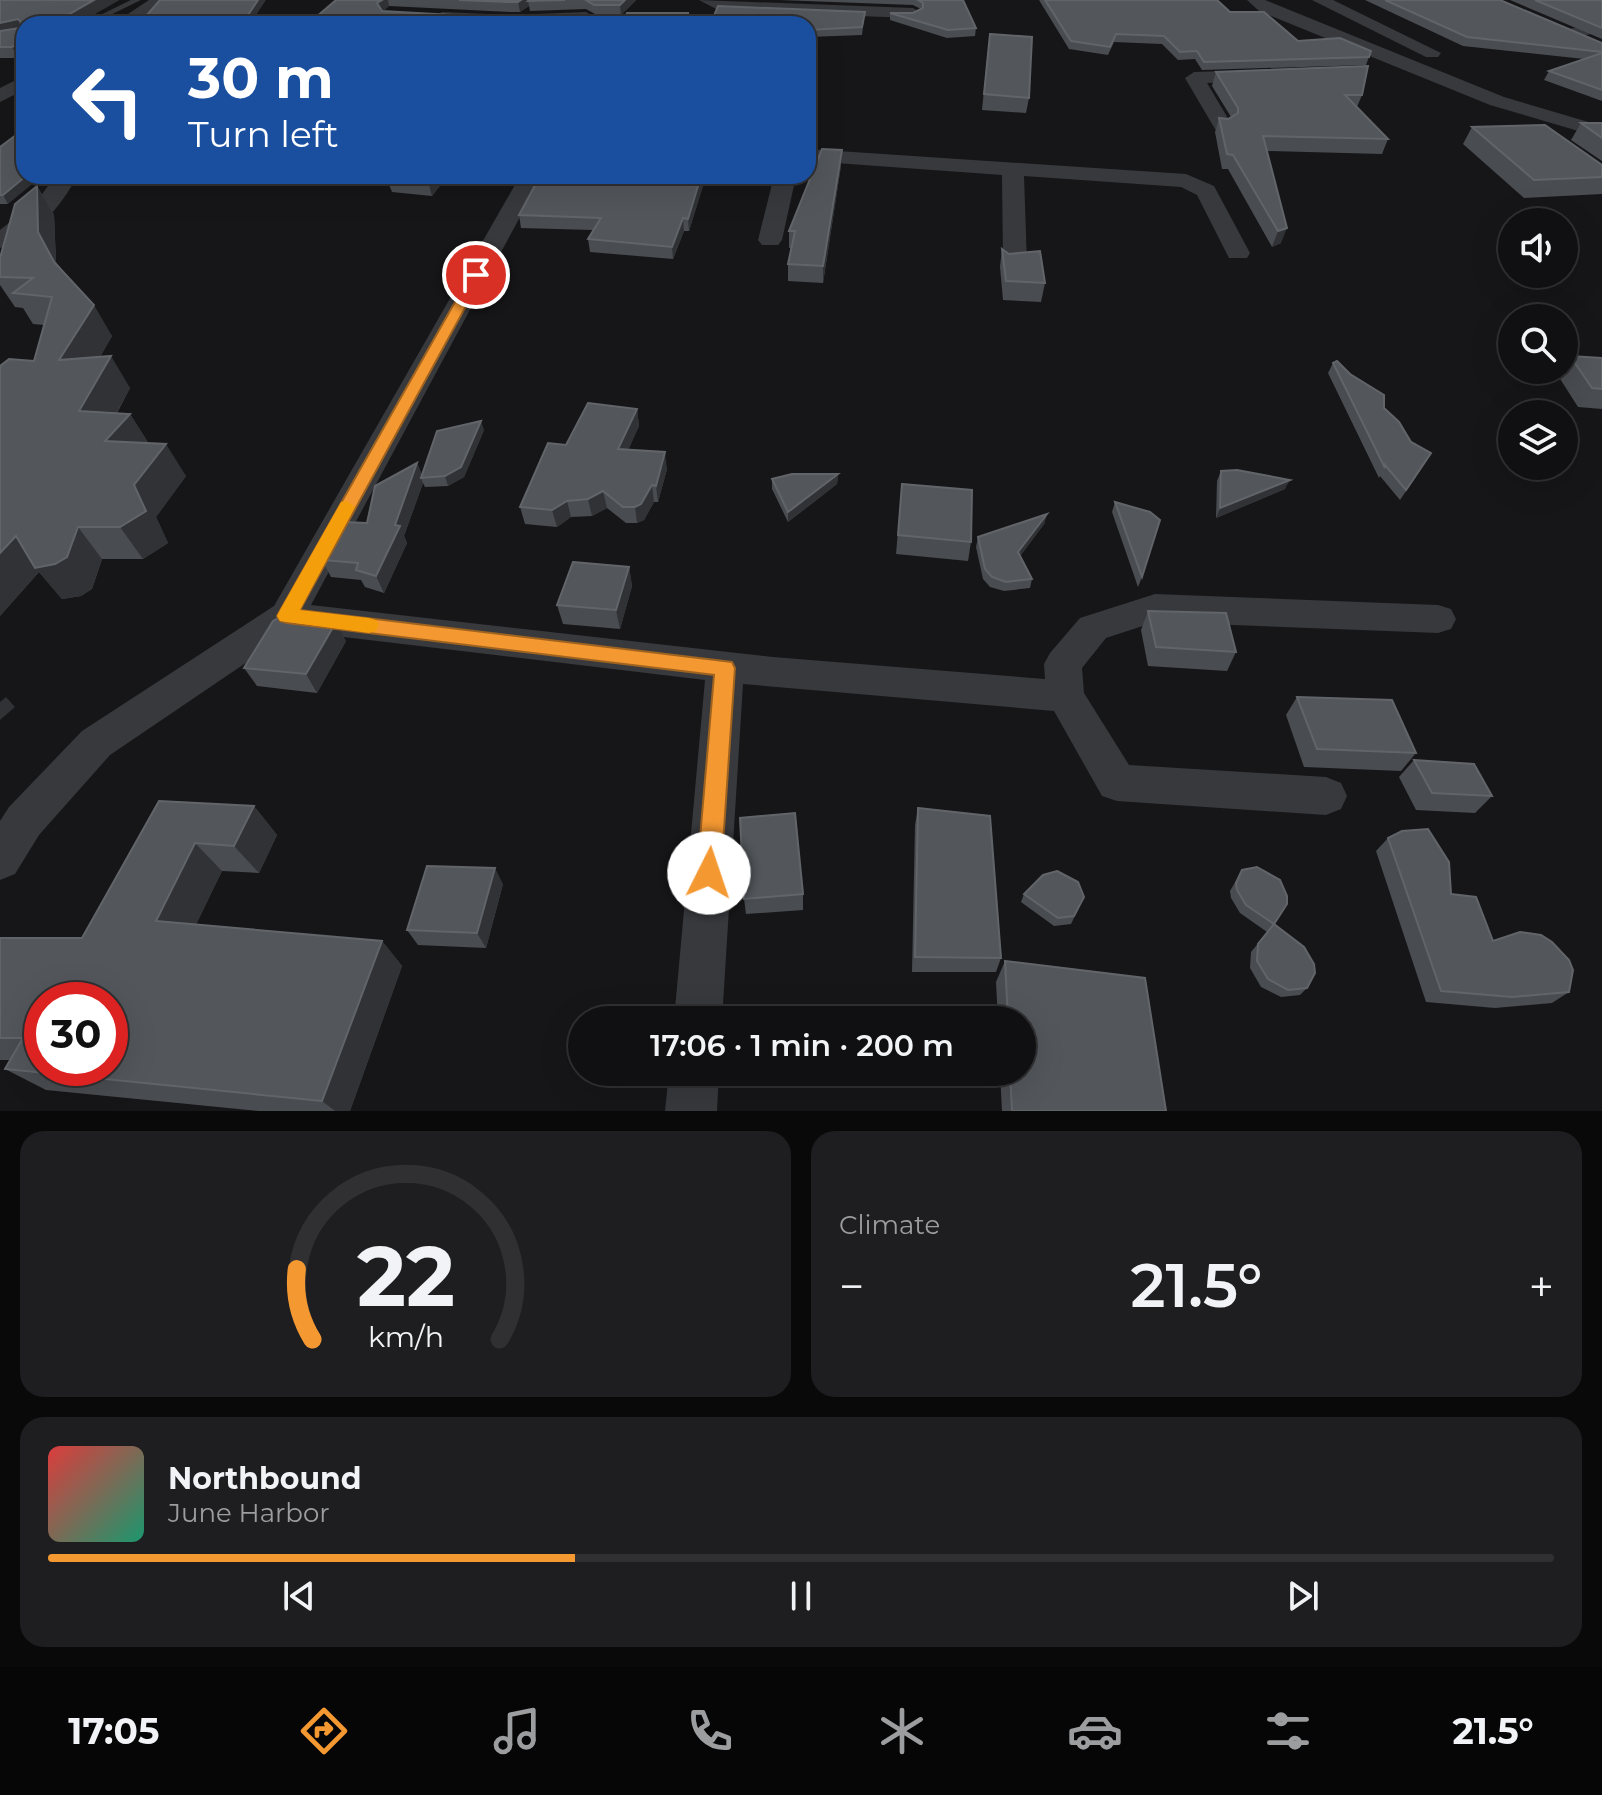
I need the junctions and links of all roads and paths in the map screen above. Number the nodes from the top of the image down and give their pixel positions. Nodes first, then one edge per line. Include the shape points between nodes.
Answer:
1 (137, 0) edge
2 (160, 0) edge
3 (707, 0) edge
4 (1255, 0) edge
5 (1320, 0) edge
6 (913, 13) edge
7 (103, 16) edge
8 (134, 16) edge
9 (1602, 26) edge
10 (1602, 48) edge
11 (1451, 62) dead end
12 (1423, 72) junction
13 (1377, 73) dead end
14 (1286, 75) edge
15 (1497, 101) junction
16 (1222, 125) edge
17 (1602, 132) edge
18 (1555, 142) edge
19 (816, 156) edge
20 (1013, 169) junction
21 (62, 184) edge
22 (527, 184) edge
23 (783, 184) edge
24 (770, 240) dead end
25 (0, 241) edge
26 (1238, 253) dead end
27 (1015, 264) edge
28 (287, 616) junction
29 (1438, 619) dead end
30 (725, 668) junction
31 (1065, 696) junction
32 (1326, 796) dead end
33 (0, 859) edge
34 (699, 1006) edge
35 (693, 1086) edge
36 (691, 1111) edge

1 - 7 lane
2 - 8 street
3 - 6 street via 720,6 827,17
4 - 12 street
5 - 11 street
9 - 10 street via 1562,32
12 - 13 street
12 - 15 street
14 - 16 street via 1194,78
15 - 17 street
15 - 18 street
19 - 20 street
20 - 26 street via 1186,181 1206,191
20 - 27 street
21 - 25 street via 38,214
22 - 28 street
23 - 24 street
28 - 30 street
28 - 33 street via 96,743 24,821
29 - 31 street via 1155,608 1093,628 1063,664
30 - 31 street
30 - 34 street
31 - 32 street via 1117,783
35 - 36 street

